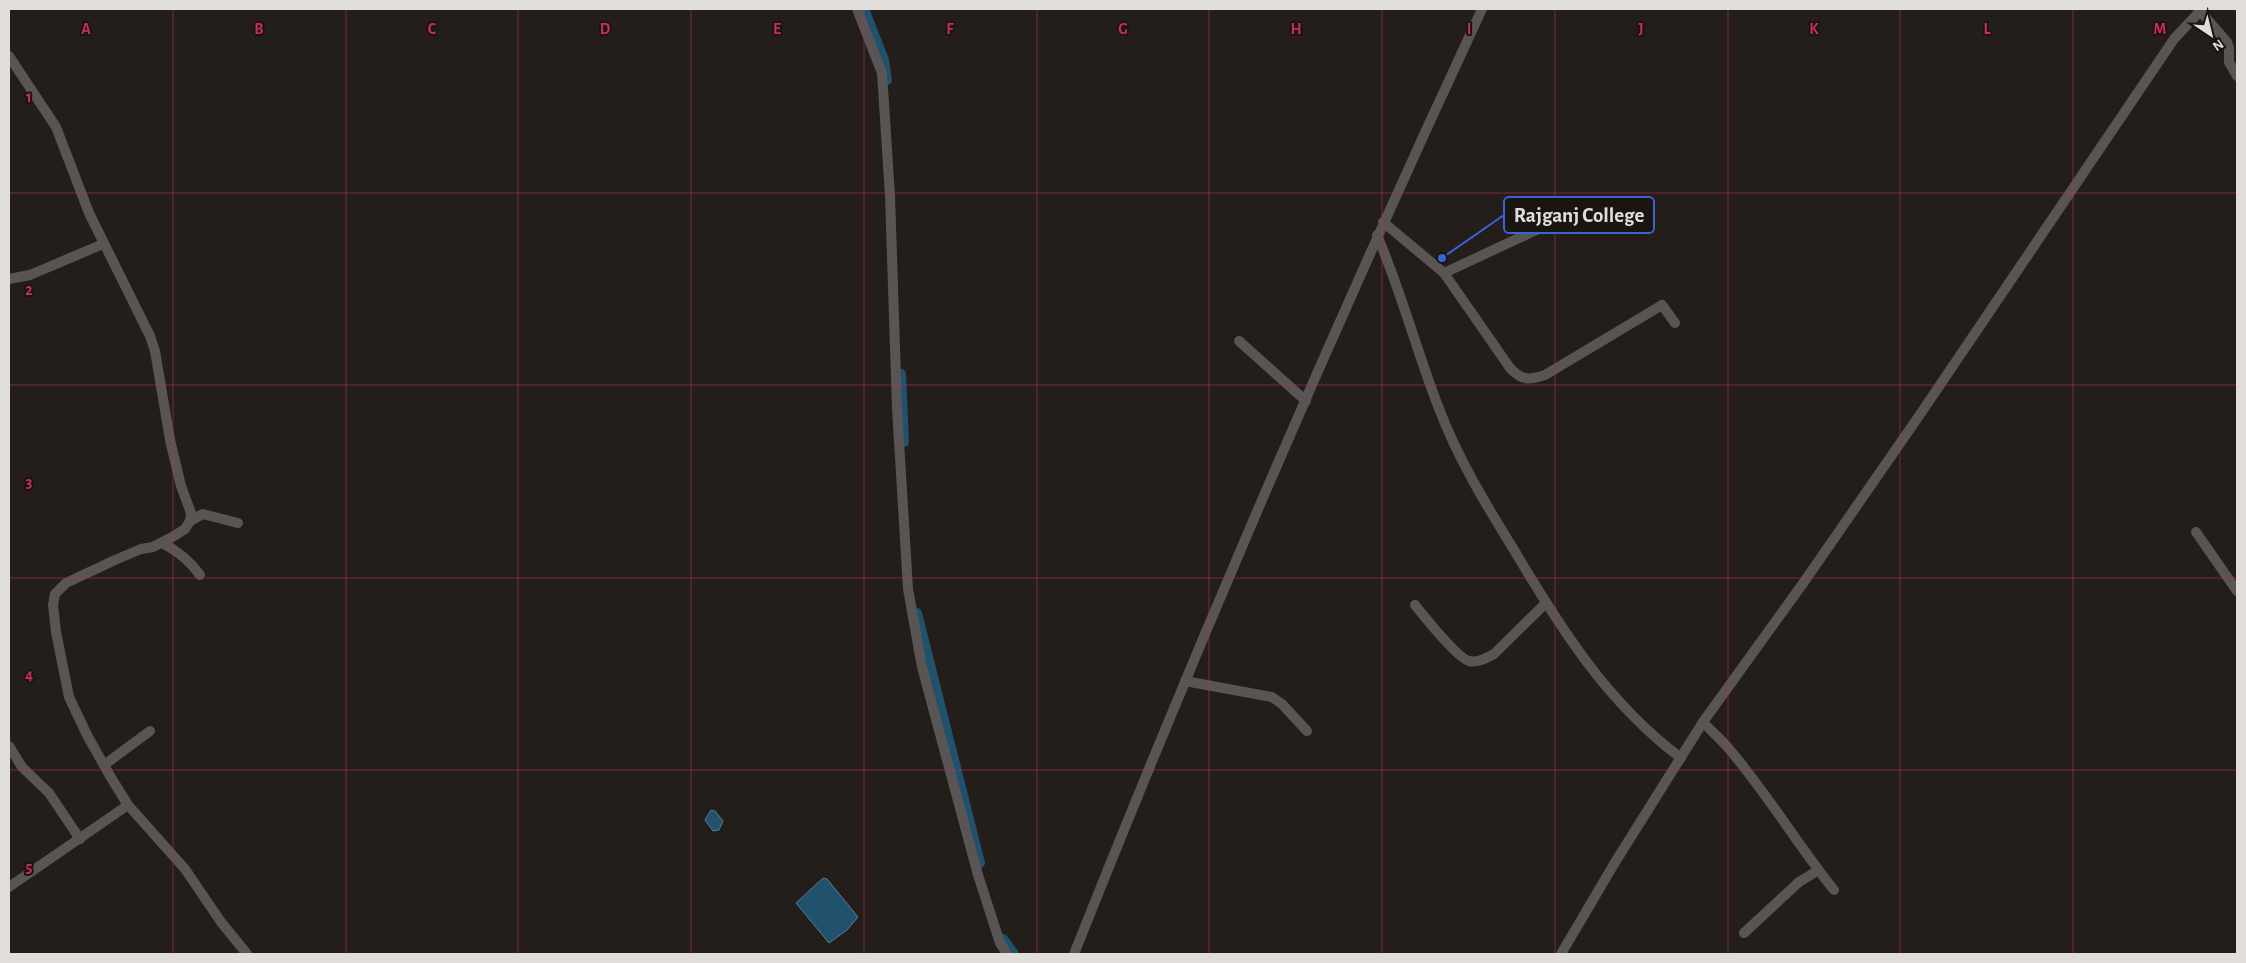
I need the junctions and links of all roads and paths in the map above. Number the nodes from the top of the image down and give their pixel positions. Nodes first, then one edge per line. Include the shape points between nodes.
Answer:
1 (857, 9) edge
2 (1482, 9) edge
3 (2201, 10) edge
4 (9, 56) edge
5 (2237, 76) edge
6 (1383, 222) junction
7 (1608, 226) dead end
8 (1377, 235) junction
9 (103, 244) junction
10 (1444, 274) junction
11 (9, 279) edge
12 (1675, 323) dead end
13 (1239, 341) dead end
14 (1306, 401) junction
15 (190, 521) junction
16 (238, 523) dead end
17 (2196, 532) dead end
18 (162, 543) junction
19 (200, 576) dead end
20 (2237, 591) edge
21 (1546, 603) junction
22 (1415, 605) dead end
23 (1185, 681) junction
24 (1703, 722) junction
25 (150, 731) dead end
26 (1306, 731) dead end
27 (9, 746) edge
28 (1681, 758) junction
29 (104, 765) junction
30 (128, 805) junction
31 (80, 838) junction
32 (1817, 871) junction
33 (9, 887) edge
34 (1834, 890) dead end
35 (1744, 933) dead end
36 (247, 954) edge
37 (1007, 954) edge
38 (1074, 954) edge
39 (1561, 954) edge

1 - 37 street via 882,73 908,589 922,667 973,856 1000,943
2 - 6 street
3 - 5 street via 2228,42 2229,62
3 - 24 street via 2174,39 1921,413
4 - 9 street via 56,126
6 - 8 street
6 - 10 street
7 - 10 street via 1592,204
8 - 14 street
8 - 21 street via 1394,274 1453,443 1466,471
9 - 11 street via 30,274
9 - 15 street via 156,351 170,440
10 - 12 street via 1510,368 1526,380 1545,375 1662,305
13 - 14 street
14 - 23 street
15 - 16 street via 203,514
15 - 18 street via 185,529
17 - 20 street
18 - 19 street via 190,561
18 - 29 street via 93,570 66,584 55,594 56,632 68,697
21 - 22 street via 1494,654 1473,662 1458,654
21 - 28 street via 1600,682
23 - 26 street via 1272,697
23 - 38 street
24 - 28 street
24 - 32 street via 1729,749
25 - 29 street
27 - 31 street via 22,767 48,793
28 - 39 street
29 - 30 street
30 - 31 street
30 - 36 street via 185,869
31 - 33 street
32 - 34 street
32 - 35 street via 1798,882

